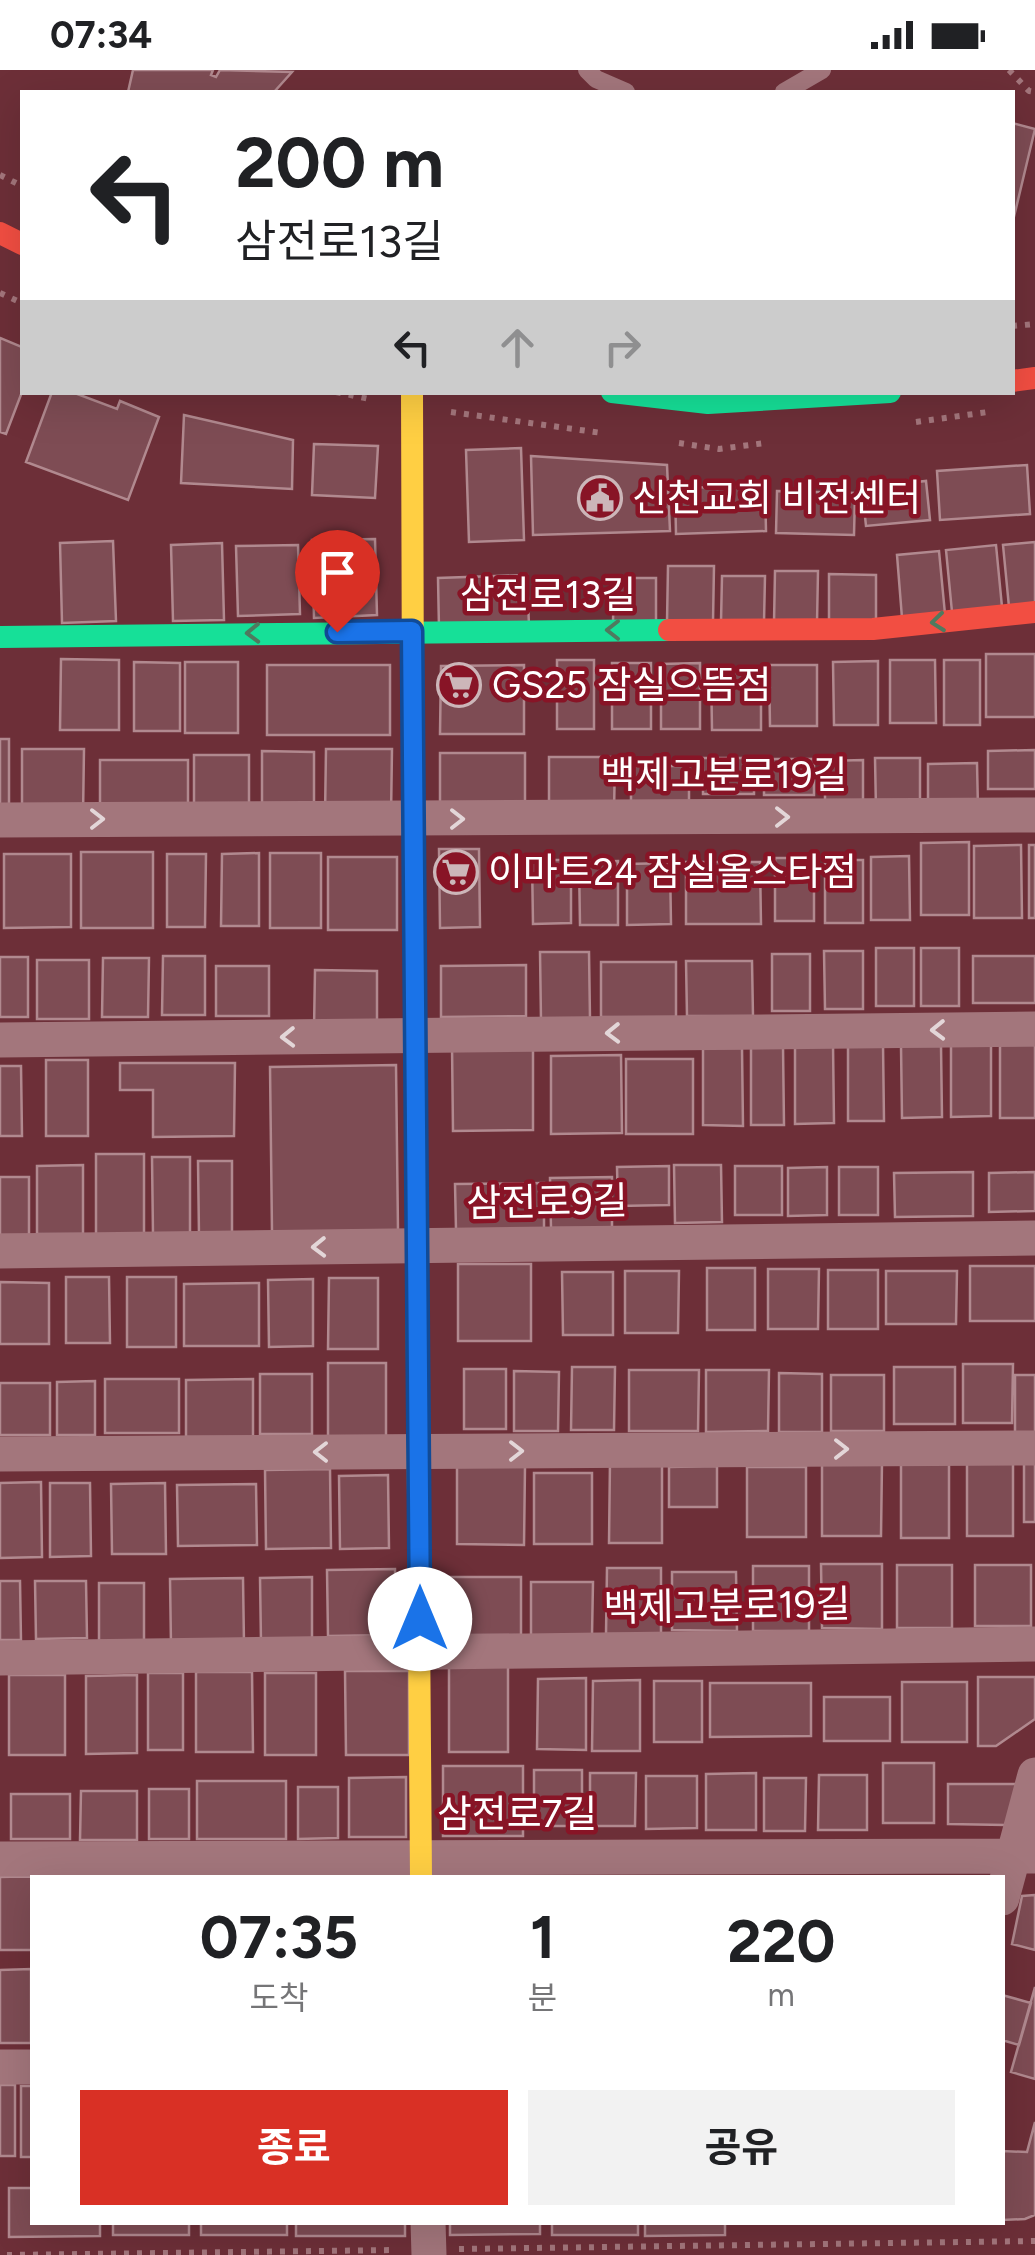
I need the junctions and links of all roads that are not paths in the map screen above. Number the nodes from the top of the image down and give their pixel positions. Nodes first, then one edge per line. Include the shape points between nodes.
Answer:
1 (587, 70) edge
2 (822, 70) edge
3 (621, 90) edge
4 (787, 90) edge
5 (412, 395) edge
6 (638, 395) edge
7 (840, 395) edge
8 (1035, 612) edge
9 (412, 631) junction
10 (0, 637) edge
11 (1035, 815) edge
12 (413, 819) junction
13 (0, 820) edge
14 (1035, 1029) edge
15 (415, 1035) junction
16 (0, 1040) edge
17 (1035, 1238) edge
18 (417, 1246) junction
19 (0, 1251) edge
20 (1035, 1448) edge
21 (419, 1452) junction
22 (0, 1454) edge
23 (1035, 1644) edge
24 (420, 1652) junction
25 (0, 1658) edge
26 (1035, 1775) edge
27 (1025, 1856) edge
28 (0, 1859) edge
29 (422, 1867) edge
30 (1005, 1893) edge
31 (0, 2067) edge
32 (30, 2067) edge

1 - 3 lane
2 - 4 lane
5 - 9 street
6 - 7 street via 708,403
8 -> 9 street, 삼전로13길 via 873,629
9 -> 10 street, 삼전로13길
9 - 12 street
12 -> 11 street, 백제고분로19길
13 -> 12 street, 백제고분로19길
12 - 15 street
14 -> 15 street
15 -> 16 street
15 - 18 street
17 - 18 street, 삼전로9길
18 -> 19 street, 삼전로9길
18 - 21 street
21 -> 20 street
21 -> 22 street
21 - 24 street
23 - 24 street, 백제고분로19길
24 - 25 street, 백제고분로19길
24 - 29 street
26 - 27 street
27 - 29 street, 삼전로7길
27 - 30 street
28 - 29 street, 삼전로7길
31 - 32 street

